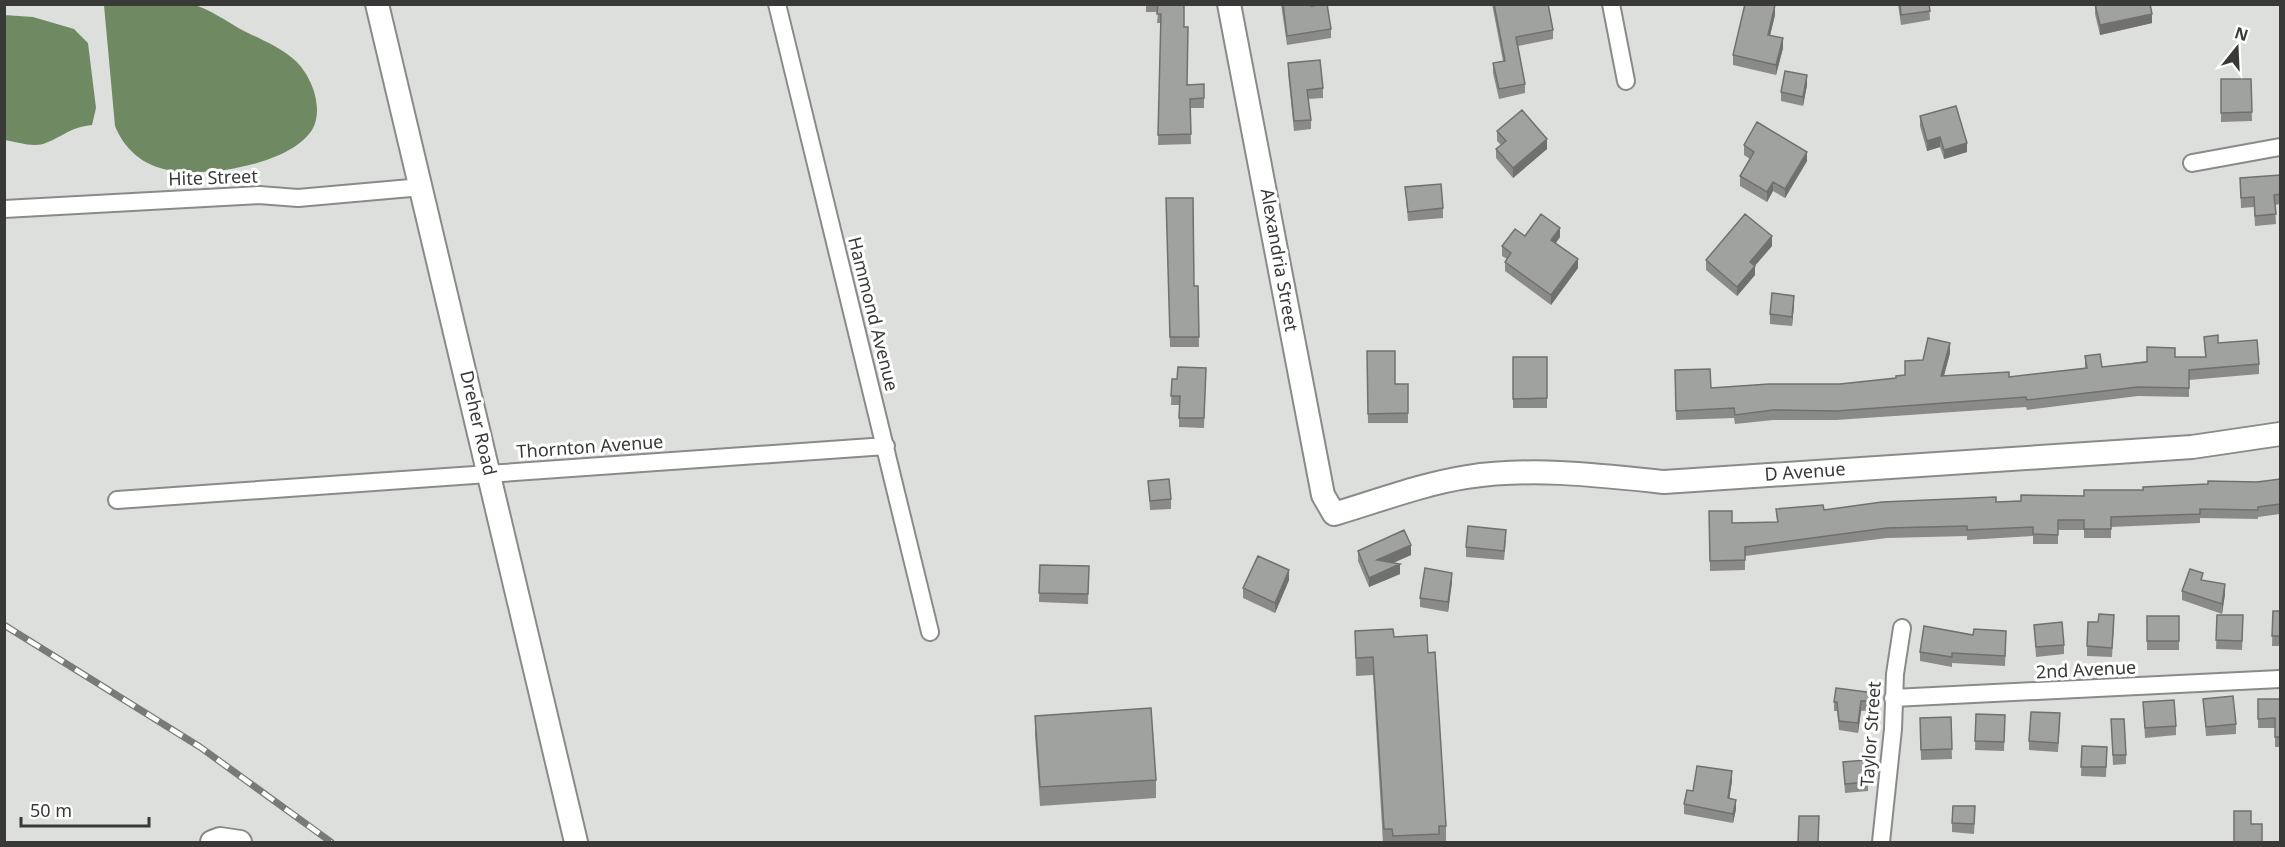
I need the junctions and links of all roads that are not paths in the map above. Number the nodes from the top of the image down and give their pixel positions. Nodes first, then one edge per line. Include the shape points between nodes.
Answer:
1 (377, 4) edge
2 (777, 4) edge
3 (1229, 4) edge
4 (1611, 4) edge
5 (1626, 81) dead end
6 (2280, 147) edge
7 (2192, 163) dead end
8 (422, 187) junction
9 (4, 209) edge
10 (2280, 434) edge
11 (886, 446) junction
12 (490, 474) junction
13 (117, 500) dead end
14 (1334, 514) joint
15 (1902, 628) dead end
16 (930, 632) dead end
17 (2280, 679) edge
18 (1893, 698) junction
19 (212, 843) edge
20 (240, 843) edge
21 (576, 843) edge
22 (1881, 843) edge

1 - 8 street, Dreher Road
2 - 11 street, Hammond Avenue
3 - 14 street, Alexandria Street via 1323,495
4 - 5 street
6 - 7 street
8 - 9 street, Hite Street via 298,198 259,195
8 - 12 street, Dreher Road
10 - 14 street, D Avenue via 2192,447 1664,482 1576,473 1497,474 1434,484
11 - 12 street, Thornton Avenue
11 - 16 street, Hammond Avenue
12 - 13 street, Thornton Avenue
12 - 21 street, Dreher Road
15 - 18 street, Taylor Street
17 - 18 street, 2nd Avenue
18 - 22 street, Taylor Street
19 - 20 street via 220,839

